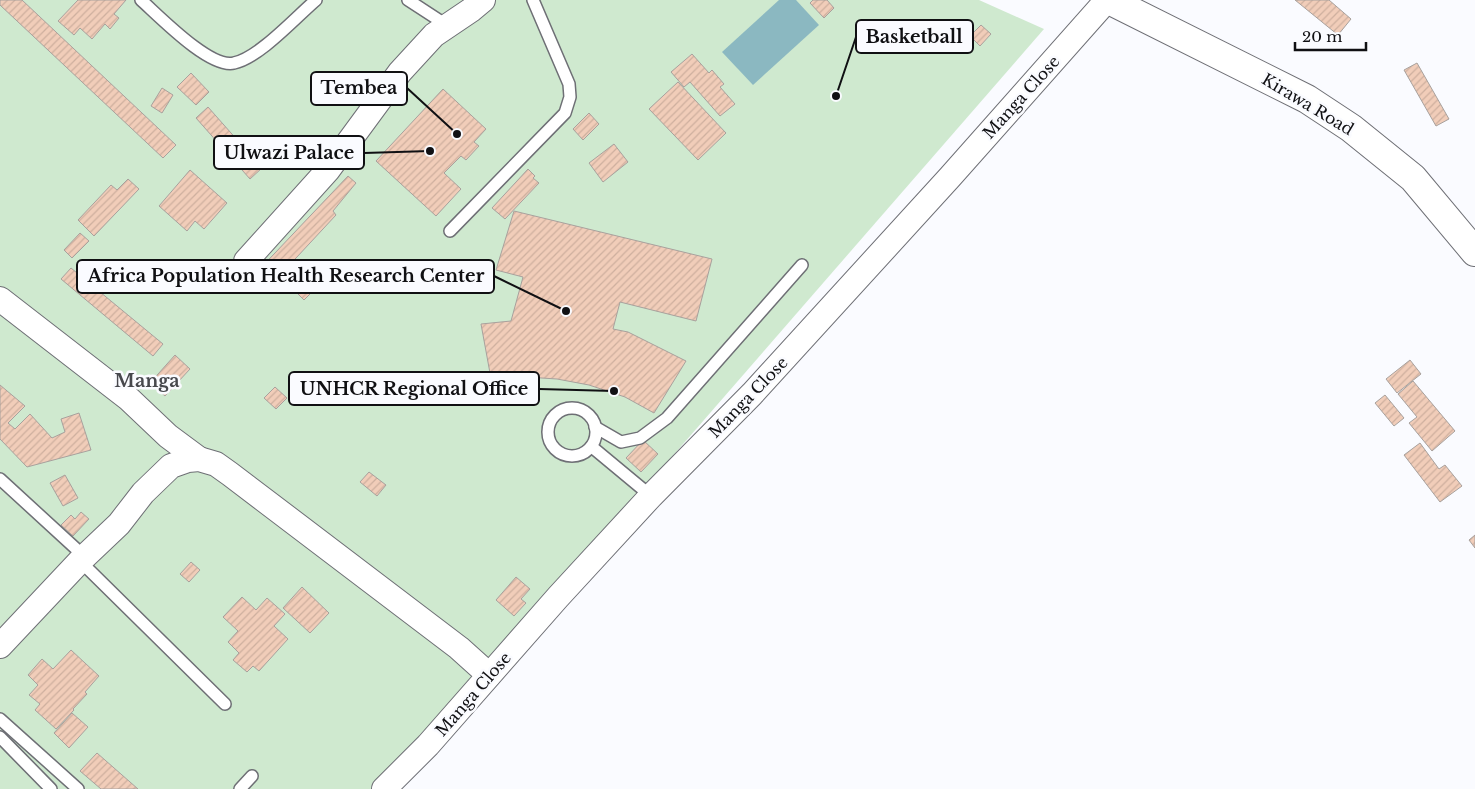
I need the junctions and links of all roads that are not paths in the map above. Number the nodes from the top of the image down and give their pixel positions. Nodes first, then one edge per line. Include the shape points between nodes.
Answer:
1 (141, 0) edge
2 (316, 0) edge
3 (408, 0) edge
4 (482, 0) edge
5 (533, 0) edge
6 (1108, 0) edge
7 (448, 26) junction
8 (450, 231) dead end
9 (1475, 252) edge
10 (246, 261) dead end
11 (802, 265) dead end
12 (0, 299) edge
13 (595, 427) junction
14 (592, 447) junction
15 (199, 459) junction
16 (0, 479) edge
17 (651, 496) junction
18 (82, 559) junction
19 (0, 646) edge
20 (489, 674) junction
21 (225, 704) dead end
22 (0, 719) edge
23 (0, 737) edge
24 (252, 776) dead end
25 (51, 789) edge
26 (78, 789) edge
27 (240, 789) edge
28 (384, 789) edge

1 - 2 lane via 213,60 233,64 247,58
3 - 7 lane
4 - 7 street
5 - 8 lane via 568,84 570,97 565,113
6 - 9 main road, Kirawa Road via 1306,99 1352,128 1413,178
6 - 17 street, Manga Close via 752,394
7 - 10 street via 434,35 400,72 328,170
11 - 13 lane via 667,418 640,438 621,442
12 - 15 street via 129,399 168,436
13 - 14 lane via 596,440
13 - 14 lane via 590,416 575,408 558,412 548,425 549,442 560,454 578,456
14 - 17 lane
15 - 18 street via 172,466
15 - 20 street via 216,464 230,474
16 - 18 lane
17 - 20 street, Manga Close
18 - 19 street
18 - 21 lane
20 - 28 street, Manga Close via 428,745
22 - 26 lane
23 - 25 lane
24 - 27 lane

